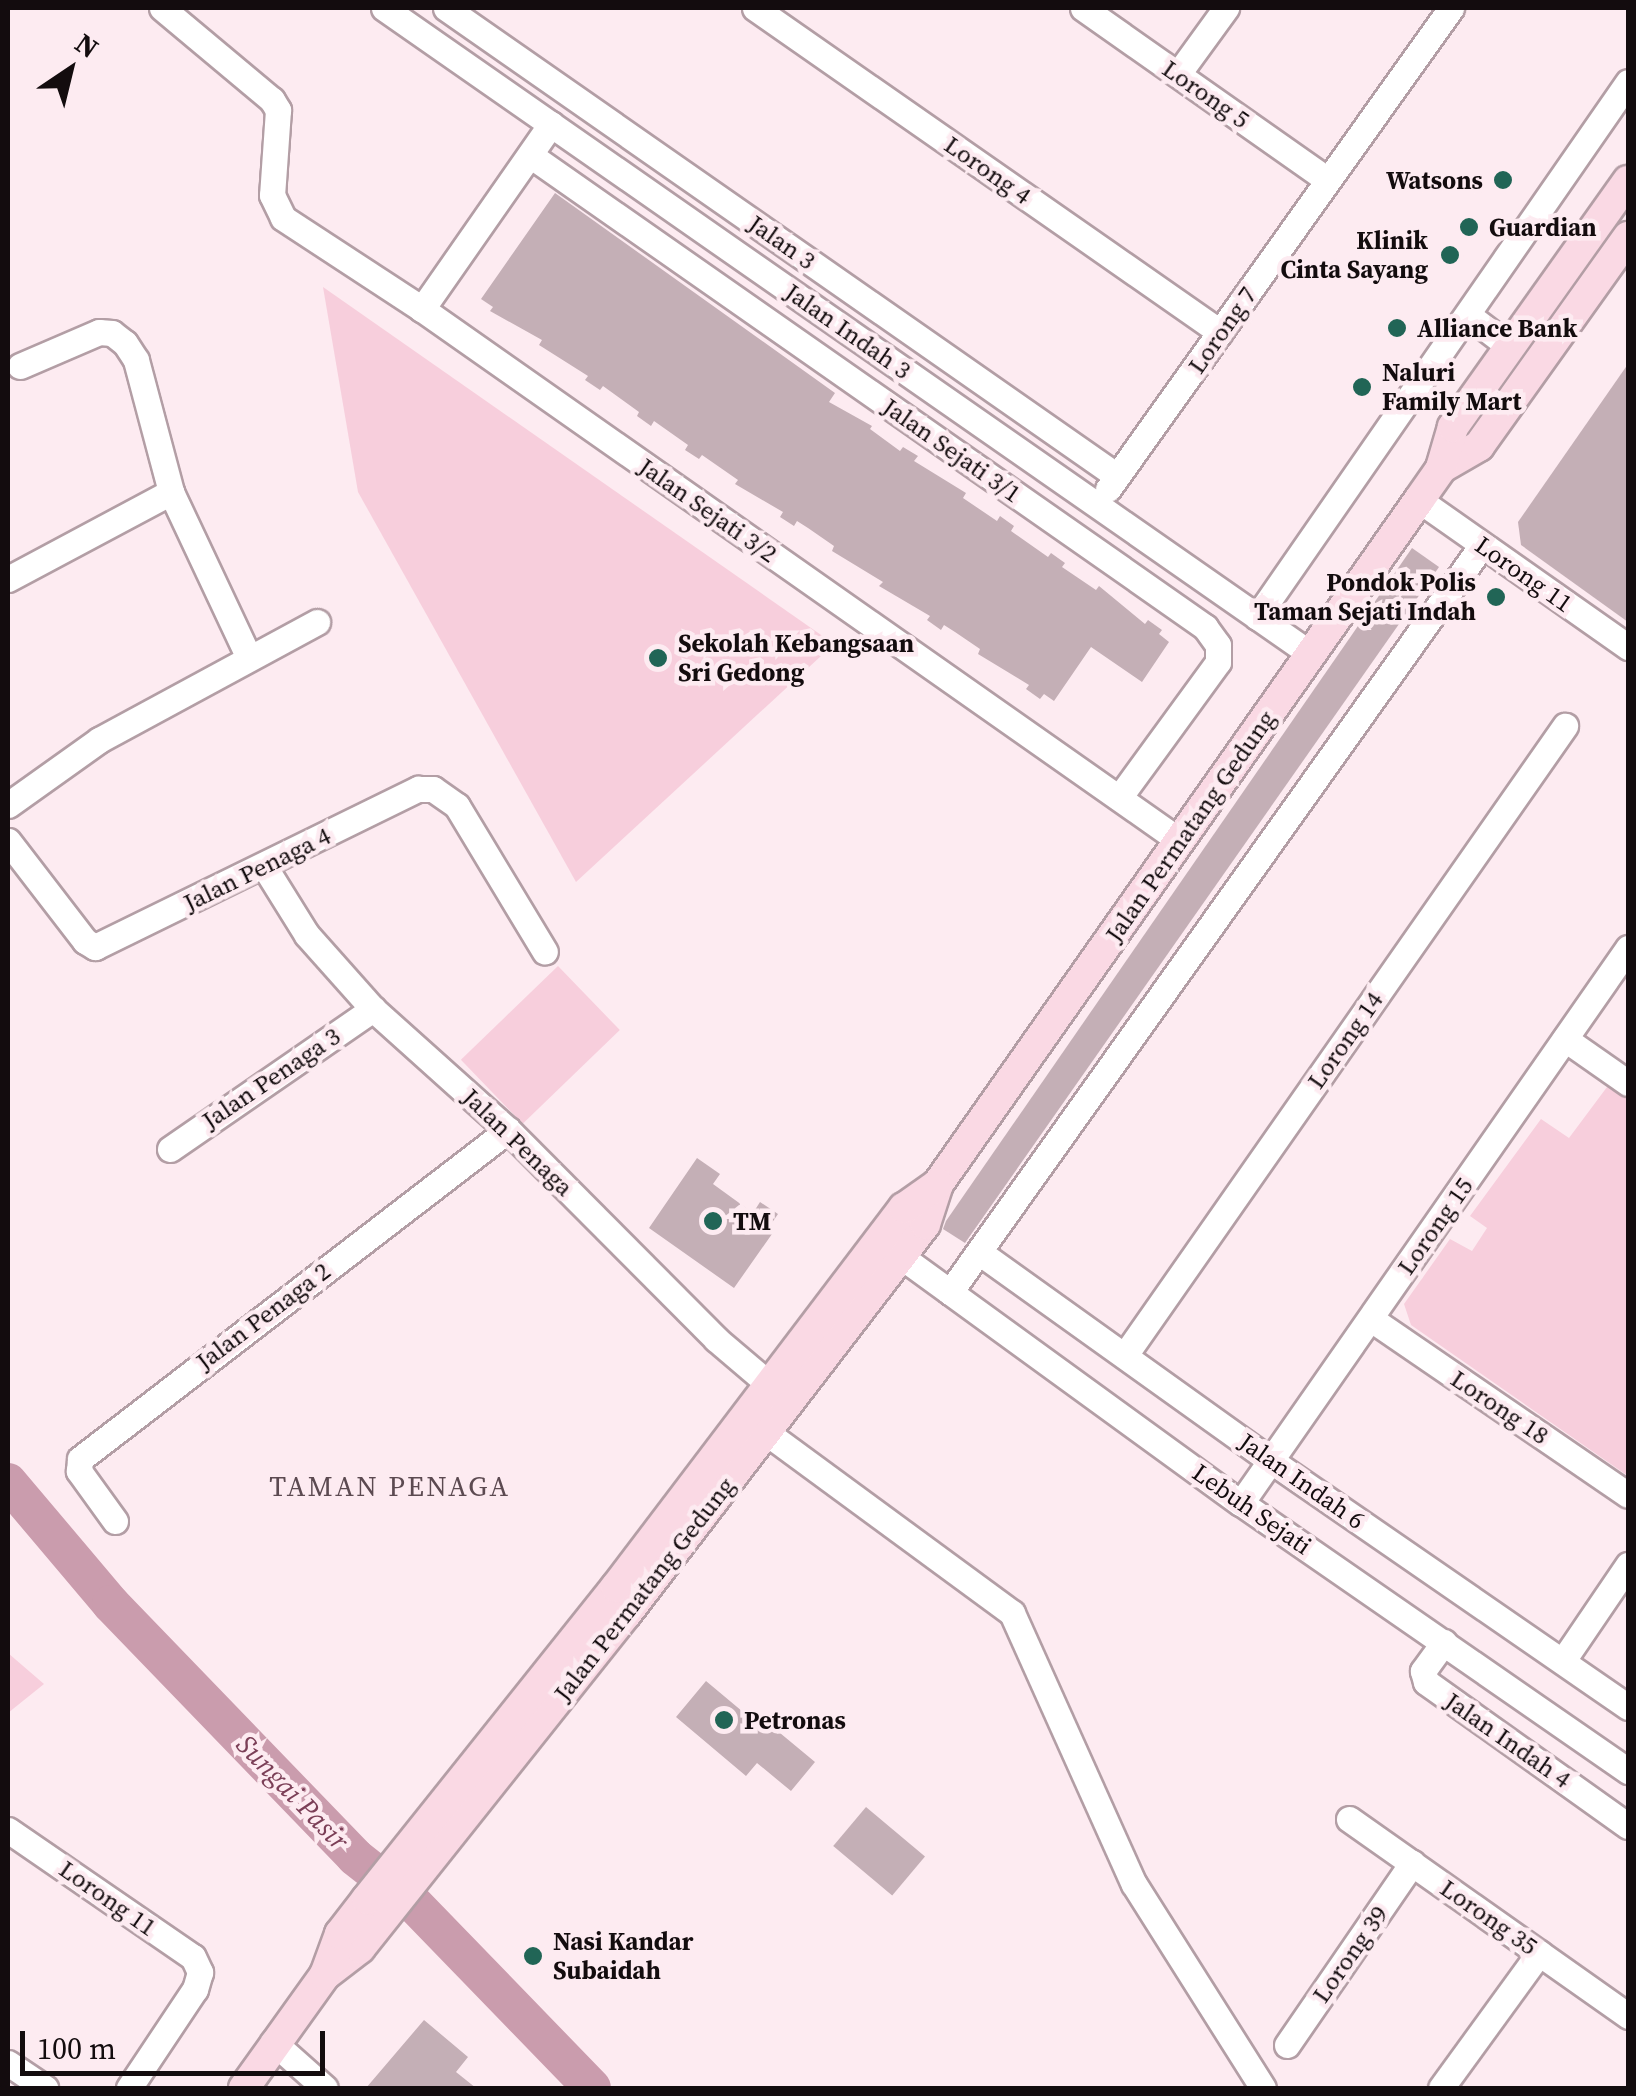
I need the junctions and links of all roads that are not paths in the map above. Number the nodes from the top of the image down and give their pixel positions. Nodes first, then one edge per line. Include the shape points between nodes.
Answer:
1 (162, 8) edge
2 (384, 8) edge
3 (446, 8) edge
4 (756, 8) edge
5 (1083, 8) edge
6 (1226, 8) edge
7 (1450, 8) edge
8 (1178, 74) junction
9 (1628, 82) edge
10 (551, 124) junction
11 (530, 155) junction
12 (1328, 180) junction
13 (1628, 181) edge
14 (1628, 236) edge
15 (422, 309) junction
16 (1468, 316) junction
17 (1220, 332) junction
18 (1510, 347) junction
19 (20, 366) dead end
20 (1441, 468) junction
21 (1117, 476) junction
22 (171, 492) junction
23 (1419, 500) junction
24 (1097, 505) junction
25 (1482, 545) junction
26 (8, 579) edge
27 (1257, 617) junction
28 (317, 622) dead end
29 (1628, 648) edge
30 (1312, 655) junction
31 (249, 658) junction
32 (1565, 726) dead end
33 (1119, 798) junction
34 (8, 805) edge
35 (1180, 840) junction
36 (8, 841) edge
37 (264, 866) junction
38 (1628, 948) edge
39 (545, 952) dead end
40 (373, 1009) junction
41 (1566, 1039) junction
42 (1628, 1083) edge
43 (508, 1130) junction
44 (170, 1149) dead end
45 (890, 1248) junction
46 (979, 1252) junction
47 (950, 1292) junction
48 (1370, 1319) junction
49 (1125, 1355) junction
50 (780, 1394) junction
51 (767, 1433) junction
52 (1270, 1460) junction
53 (1628, 1495) edge
54 (1242, 1503) junction
55 (115, 1521) dead end
56 (1628, 1565) edge
57 (1444, 1642) junction
58 (1564, 1660) junction
59 (1628, 1707) edge
60 (1628, 1771) edge
61 (1349, 1819) dead end
62 (1628, 1826) edge
63 (8, 1830) edge
64 (1412, 1864) junction
65 (408, 1866) junction
66 (376, 1907) junction
67 (1539, 1953) junction
68 (325, 1975) junction
69 (1628, 2016) edge
70 (273, 2042) junction
71 (1287, 2045) dead end
72 (8, 2063) edge
73 (45, 2088) edge
74 (129, 2088) edge
75 (244, 2088) edge
76 (324, 2088) edge
77 (1262, 2088) edge
78 (1441, 2088) edge

1 - 15 street, Jalan Sejati 3/2 via 272,100 280,122 272,195 283,218
2 - 10 street, Jalan Indah 3
3 - 21 street, Jalan 3
4 - 17 street, Lorong 4
5 - 8 street, Lorong 5
6 - 8 street
7 - 12 street, Lorong 7
8 - 12 street, Lorong 5
9 - 16 street
10 - 11 street
10 - 24 street, Jalan Indah 3
11 - 15 street
11 - 33 street, Jalan Sejati 3/1 via 1205,627 1218,645 1218,662
12 - 17 street, Lorong 7
13 - 18 main road, Jalan Permatang Gedung
14 - 20 main road, Jalan Permatang Gedung via 1479,446
15 - 33 street, Jalan Sejati 3/2
16 - 18 street
16 - 27 street
17 - 21 street, Lorong 7
18 - 20 main road, Jalan Permatang Gedung via 1453,426
19 - 22 street via 99,332 126,343
20 - 23 main road, Jalan Permatang Gedung
21 - 24 street, Lorong 7
22 - 26 street
22 - 31 street
23 - 25 street, Lorong 11
23 - 30 main road, Jalan Permatang Gedung
24 - 27 street, Jalan Indah 3
25 - 29 street, Lorong 11
25 - 46 street
27 - 30 street, Jalan Indah 3
28 - 31 street
30 - 35 main road, Jalan Permatang Gedung
31 - 34 street via 99,740
32 - 49 street, Lorong 14
33 - 35 street, Jalan Sejati 3/2
35 - 45 main road, Jalan Permatang Gedung via 938,1184 904,1208
36 - 37 street, Jalan Penaga 4 via 85,942 95,946
37 - 39 street, Jalan Penaga 4 via 418,789 433,789 457,806
37 - 40 street, Jalan Penaga via 307,935
38 - 41 street, Lorong 15
40 - 43 street, Jalan Penaga
40 - 44 street, Jalan Penaga 3
41 - 42 street
41 - 48 street, Lorong 15
43 - 50 street, Jalan Penaga
43 - 55 street, Jalan Penaga 2 via 80,1459 78,1471
45 - 47 street, Lebuh Sejati
45 - 50 main road, Jalan Permatang Gedung
46 - 47 street
46 - 49 street, Jalan Indah 6
47 - 54 street, Lebuh Sejati
48 - 52 street, Lorong 15
48 - 53 street, Lorong 18
49 - 52 street, Jalan Indah 6
50 - 51 main road, Jalan Permatang Gedung
50 - 65 main road, Jalan Permatang Gedung via 616,1587
51 - 65 main road, Jalan Permatang Gedung
51 - 77 street via 1012,1614 1134,1884
52 - 54 street, Lorong 15
52 - 58 street, Jalan Indah 6
54 - 57 street, Lebuh Sejati
56 - 58 street
57 - 60 street, Lebuh Sejati
57 - 62 street, Jalan Indah 4 via 1423,1671 1426,1682
58 - 59 street, Jalan Indah 6
61 - 64 street, Lorong 35
63 - 74 street, Lorong 11 via 193,1957 200,1972 195,1989
64 - 67 street, Lorong 35
64 - 71 street, Lorong 39
65 - 66 main road, Jalan Permatang Gedung
66 - 68 main road, Jalan Permatang Gedung via 360,1948
66 - 68 main road, Jalan Permatang Gedung via 340,1934
67 - 69 street, Lorong 35
67 - 78 street
68 - 70 main road
70 - 75 main road
70 - 76 street
72 - 73 street

